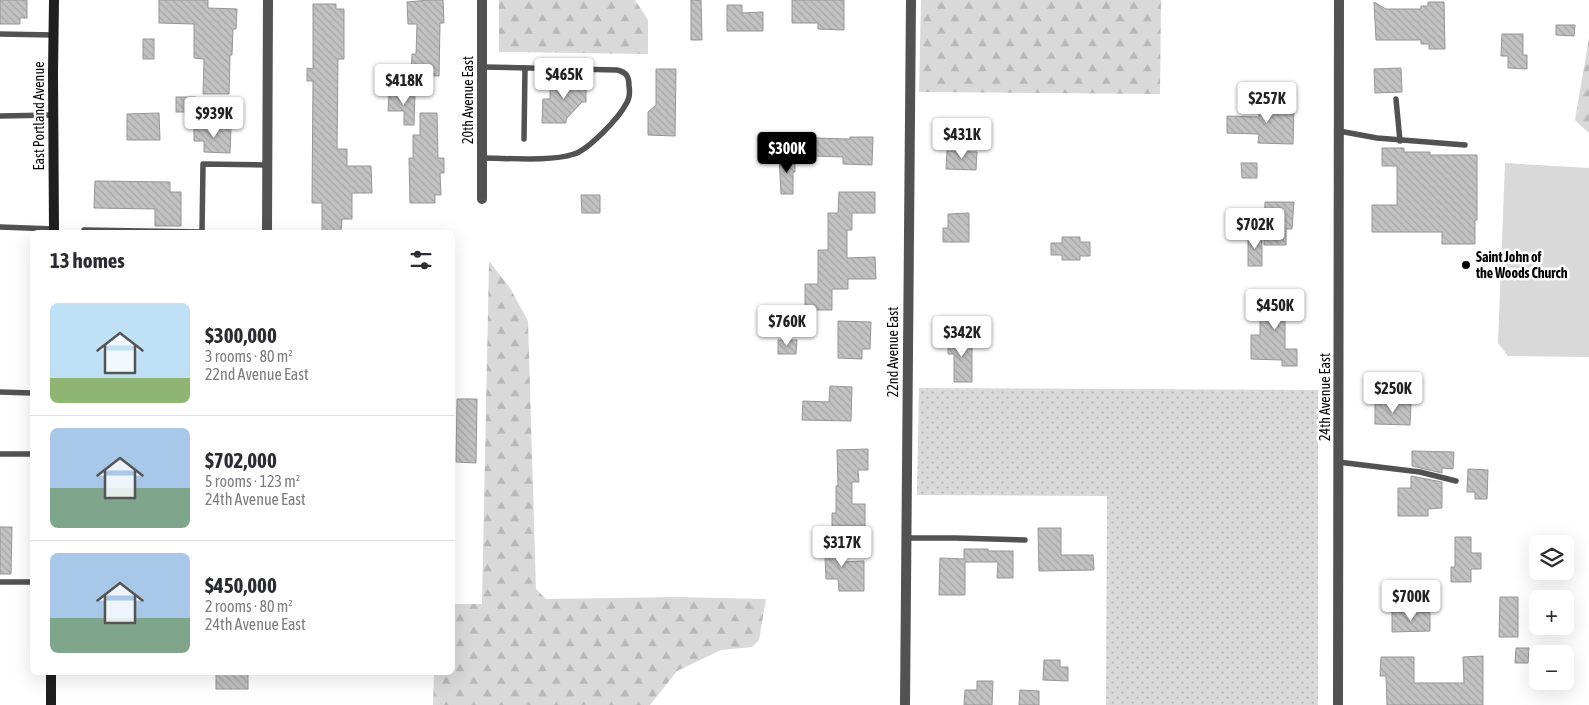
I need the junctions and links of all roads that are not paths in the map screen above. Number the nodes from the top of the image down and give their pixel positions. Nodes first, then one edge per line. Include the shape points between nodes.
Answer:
1 (54, 0) edge
2 (268, 0) edge
3 (482, 0) edge
4 (911, 0) edge
5 (1339, 0) edge
6 (0, 34) edge
7 (53, 35) junction
8 (482, 67) junction
9 (525, 68) junction
10 (1396, 99) dead end
11 (53, 115) junction
12 (0, 116) edge
13 (1339, 130) junction
14 (524, 139) dead end
15 (1400, 141) junction
16 (1465, 145) dead end
17 (482, 158) junction
18 (267, 165) junction
19 (482, 199) dead end
20 (0, 227) edge
21 (40, 230) edge
22 (54, 230) edge
23 (202, 230) edge
24 (267, 230) edge
25 (0, 392) edge
26 (30, 393) edge
27 (0, 454) edge
28 (30, 454) edge
29 (1338, 462) junction
30 (1456, 481) dead end
31 (906, 538) junction
32 (1025, 540) dead end
33 (0, 582) edge
34 (30, 582) edge
35 (51, 675) edge
36 (51, 705) edge
37 (904, 705) edge
38 (1338, 705) edge

1 - 7 main road, East Portland Avenue
2 - 18 street
3 - 8 street, 20th Avenue East
4 - 31 street, 22nd Avenue East
5 - 13 street, 24th Avenue East
6 - 7 lane
7 - 11 main road, East Portland Avenue
8 - 9 lane
8 - 17 street, 20th Avenue East
9 - 14 lane
9 - 17 lane via 625,72 629,78 629,98 590,146 574,154 554,158
10 - 15 lane
11 - 12 lane
11 - 22 main road, East Portland Avenue
13 - 15 lane
13 - 29 street, 24th Avenue East
15 - 16 lane
17 - 19 street, 20th Avenue East
18 - 23 lane via 203,164
18 - 24 street
20 - 21 lane
25 - 26 lane
27 - 28 lane
29 - 30 lane via 1420,472
29 - 38 street, 24th Avenue East
31 - 32 lane
31 - 37 street, 22nd Avenue East
33 - 34 lane
35 - 36 main road

